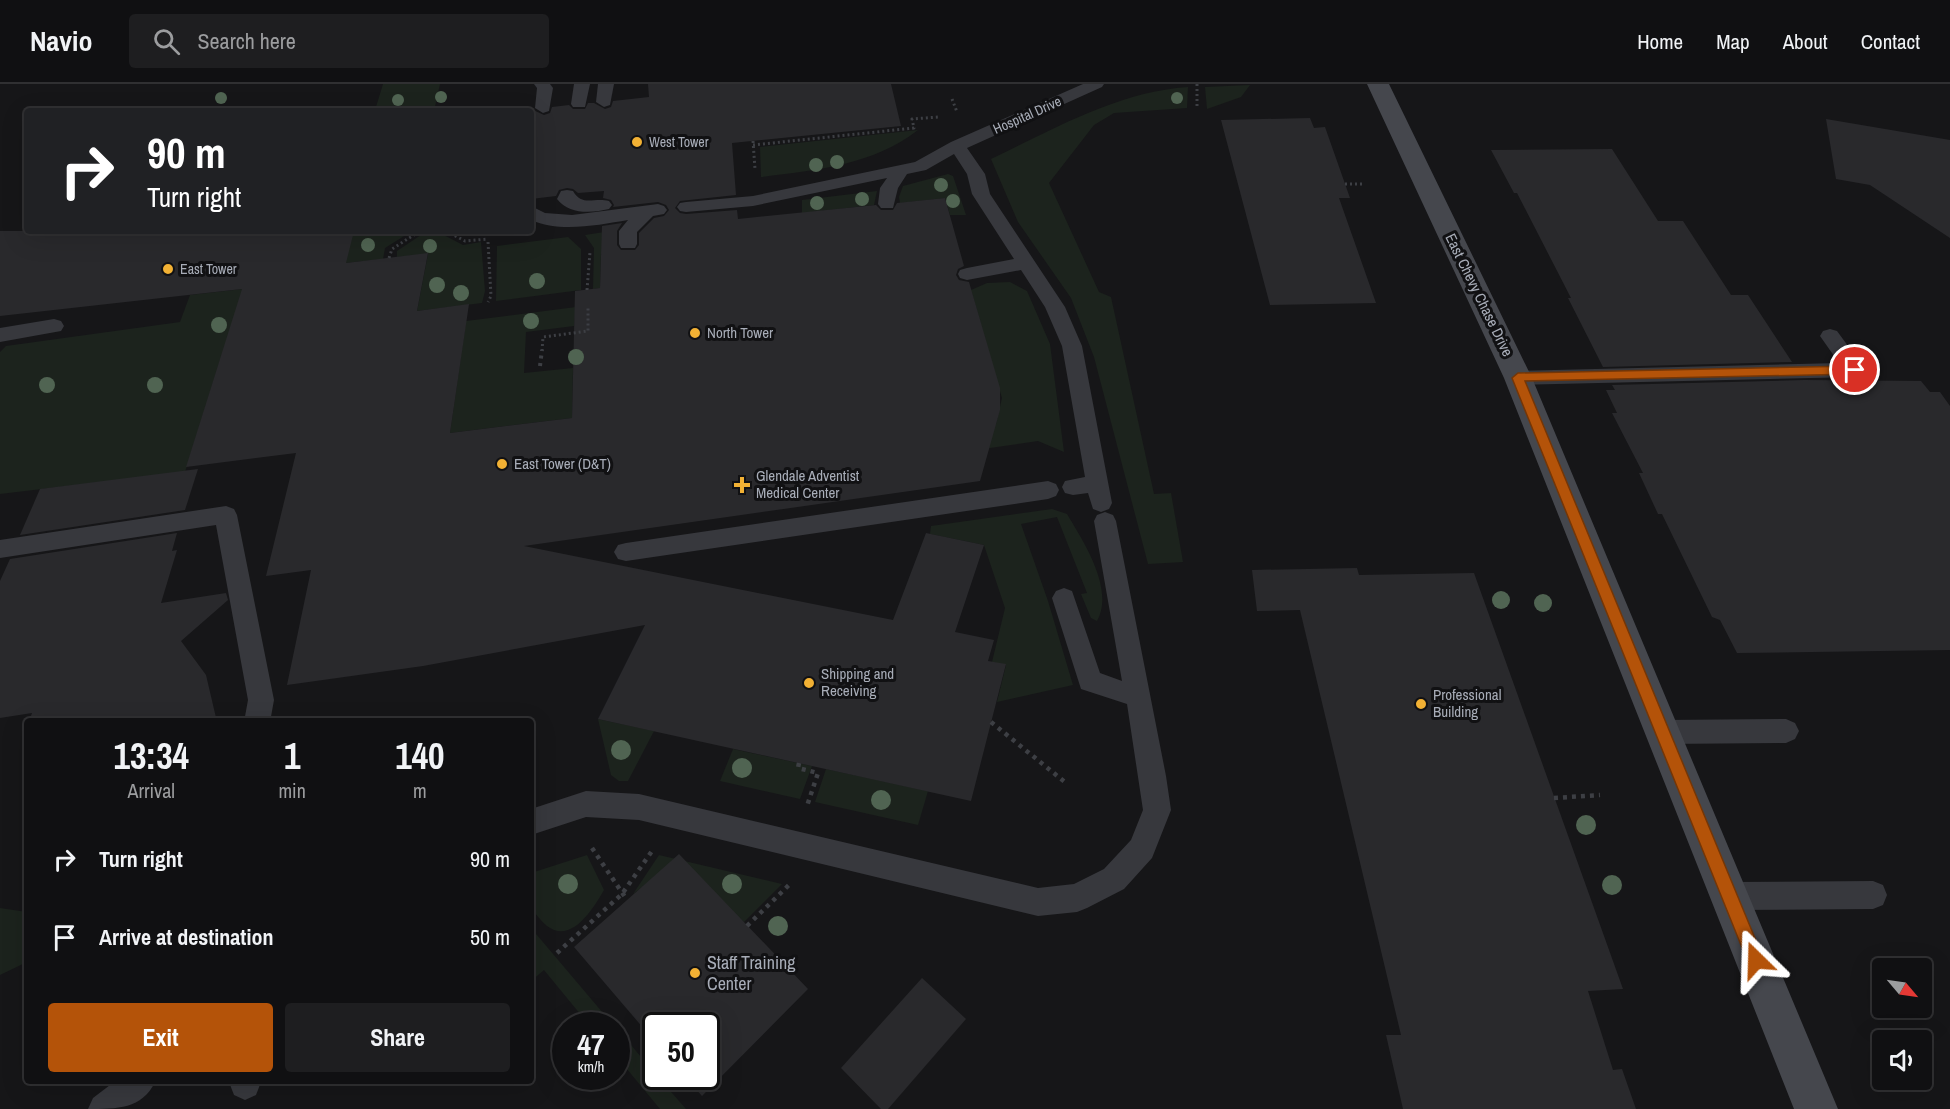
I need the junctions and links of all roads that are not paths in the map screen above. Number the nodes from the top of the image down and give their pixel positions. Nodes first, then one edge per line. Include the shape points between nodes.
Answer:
1 (542, 84) edge
2 (582, 84) edge
3 (606, 84) edge
4 (1096, 84) edge
5 (1378, 84) edge
6 (604, 102) dead end
7 (579, 104) dead end
8 (543, 108) dead end
9 (957, 146) junction
10 (901, 170) junction
11 (785, 194) junction
12 (567, 195) dead end
13 (887, 204) dead end
14 (655, 207) junction
15 (790, 215) dead end
16 (534, 216) edge
17 (628, 244) dead end
18 (1026, 263) junction
19 (967, 274) dead end
20 (54, 326) dead end
21 (0, 335) edge
22 (1830, 336) dead end
23 (1518, 378) junction
24 (1072, 487) dead end
25 (1048, 490) dead end
26 (1101, 502) junction
27 (0, 549) edge
28 (626, 552) dead end
29 (1064, 598) dead end
30 (1138, 697) junction
31 (258, 718) edge
32 (1786, 731) dead end
33 (1662, 732) junction
34 (534, 821) edge
35 (1873, 895) dead end
36 (1730, 896) junction
37 (136, 1084) edge
38 (104, 1109) edge
39 (1816, 1109) edge

1 - 8 lane
2 - 7 lane
3 - 6 lane
4 - 9 lane, Hospital Drive
5 - 23 main road, East Chevy Chase Drive
9 - 10 lane via 920,166
9 - 11 lane via 826,177 686,201 753,201
9 - 18 lane via 976,174 981,194
10 - 11 lane
10 - 13 lane via 889,188
11 - 15 lane
12 - 14 lane via 566,199 577,206 596,199
14 - 16 lane via 559,221
14 - 17 lane via 628,231
18 - 19 lane
18 - 26 lane via 1055,307 1072,346
20 - 21 lane
22 - 23 lane via 1855,370
23 - 33 main road, East Chevy Chase Drive
24 - 26 lane
25 - 28 lane
26 - 30 lane
27 - 31 lane via 226,515 261,700
29 - 30 lane via 1090,681
30 - 34 lane via 1157,810 1142,849 1114,879 1077,898 1038,902 639,807 586,804
32 - 33 lane
33 - 36 main road, East Chevy Chase Drive
35 - 36 lane
36 - 39 main road, East Chevy Chase Drive
37 - 38 lane

